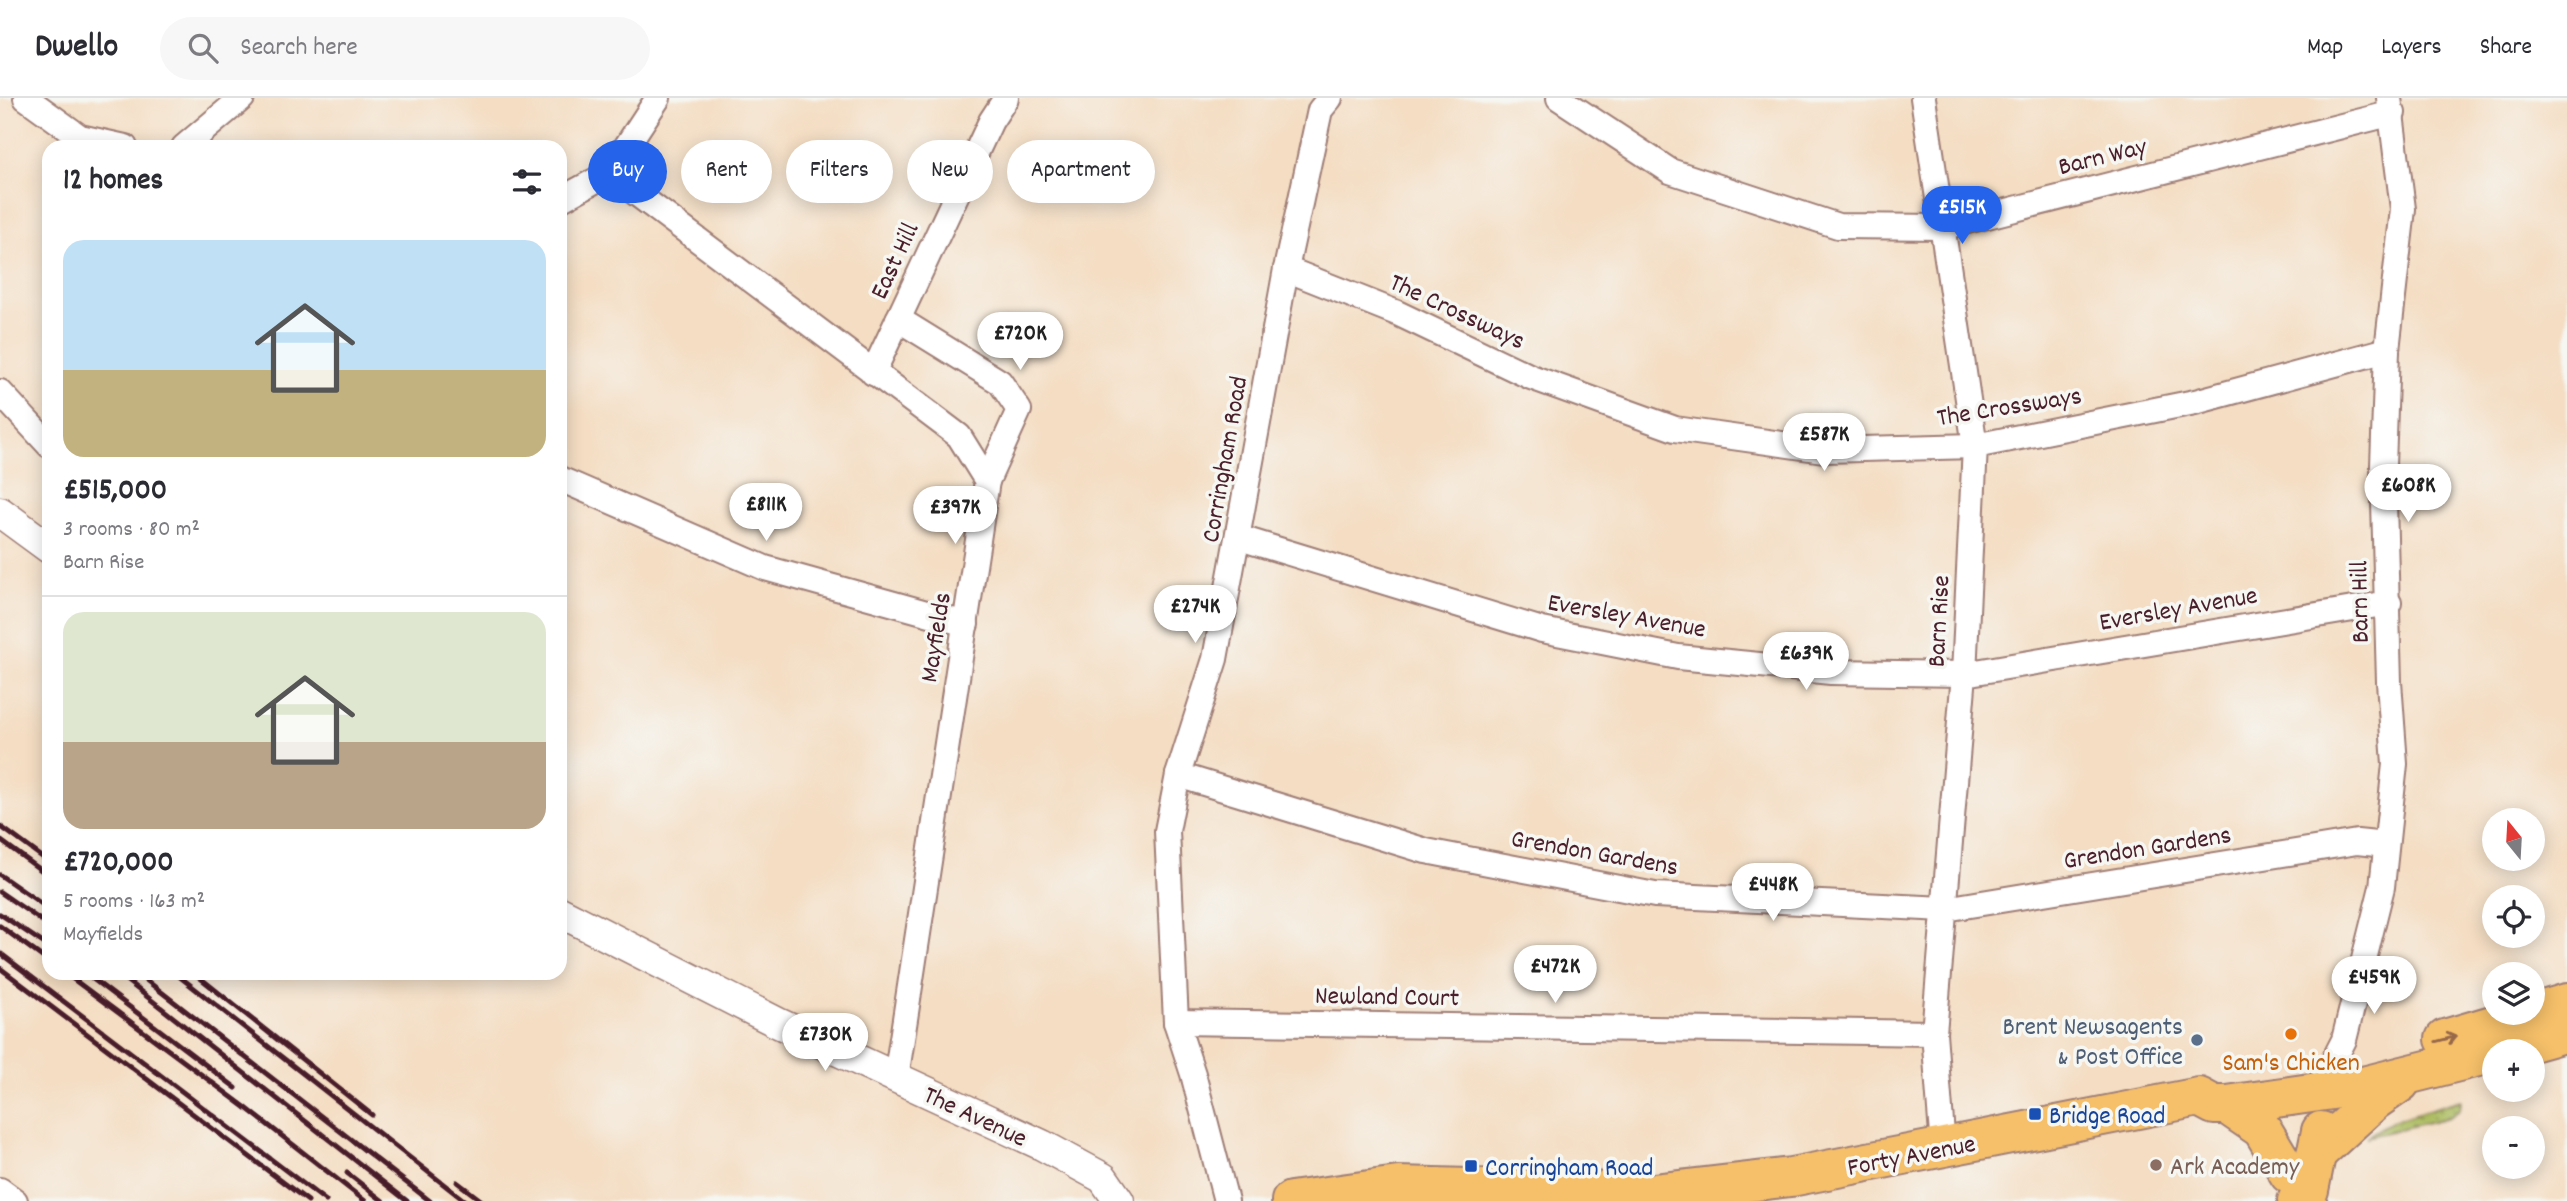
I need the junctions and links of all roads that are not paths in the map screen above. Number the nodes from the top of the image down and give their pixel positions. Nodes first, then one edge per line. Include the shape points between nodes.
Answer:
1 (26, 98) edge
2 (242, 98) edge
3 (658, 98) edge
4 (1006, 98) edge
5 (1330, 98) edge
6 (1559, 98) edge
7 (1923, 98) edge
8 (2391, 106) edge
9 (94, 140) edge
10 (192, 140) edge
11 (631, 140) edge
12 (588, 185) edge
13 (567, 196) edge
14 (649, 203) edge
15 (1944, 227) junction
16 (1286, 270) junction
17 (898, 319) junction
18 (2387, 350) junction
19 (873, 373) junction
20 (0, 392) edge
21 (42, 437) edge
22 (1975, 446) junction
23 (987, 481) junction
24 (567, 482) edge
25 (0, 512) edge
26 (1240, 538) junction
27 (42, 543) edge
28 (2389, 603) junction
29 (966, 624) junction
30 (1964, 674) junction
31 (1178, 775) junction
32 (2386, 845) junction
33 (1945, 909) junction
34 (567, 916) edge
35 (2567, 1003) edge
36 (1176, 1022) junction
37 (2567, 1032) edge
38 (1934, 1033) junction
39 (2543, 1039) edge
40 (2482, 1056) edge
41 (2417, 1072) junction
42 (896, 1078) junction
43 (2324, 1080) junction
44 (2213, 1101) junction
45 (1943, 1148) junction
46 (2299, 1182) edge
47 (0, 1190) edge
48 (15, 1201) edge
49 (1119, 1201) edge
50 (1226, 1201) edge
51 (1291, 1201) edge

1 - 9 street via 80,137
2 - 10 street
3 - 11 street
4 - 17 street, East Hill
5 - 16 street, Corringham Road via 1321,110
6 - 15 street, Barn Way via 1670,171 1838,226
7 - 15 street, Barn Rise
8 - 15 street, Barn Way
8 - 18 street, Barn Hill via 2403,209
12 - 13 street
14 - 19 street
15 - 22 street, Barn Rise
16 - 22 street, The Crossways via 1396,313 1531,377 1675,429 1824,450
16 - 26 street, Corringham Road
17 - 19 street, East Hill
17 - 23 street, Mayfields via 1000,382 1019,410
18 - 22 street, The Crossways via 2194,402
18 - 28 street, Barn Hill via 2383,466
19 - 23 street via 959,436
20 - 21 street
22 - 30 street, Barn Rise
23 - 29 street, Mayfields
24 - 29 street via 765,568
25 - 27 street
26 - 30 street, Eversley Avenue via 1542,630 1678,657 1831,672
26 - 31 street, Corringham Road via 1215,659
28 - 30 street, Eversley Avenue
28 - 32 street, Barn Hill via 2395,764
29 - 42 street, Mayfields
30 - 33 street, Barn Rise
31 - 33 street, Grendon Gardens via 1426,851 1654,895
31 - 36 street, Corringham Road via 1167,831
32 - 33 street, Grendon Gardens via 2357,842
32 - 43 street, Barn Hill via 2382,887 2347,1029
33 - 38 street, Barn Rise
34 - 42 street, The Avenue
43 -> 35 main road
36 - 38 street, Newland Court
36 - 50 street, Corringham Road
37 - 39 main road
38 - 45 street, Barn Rise
40 - 41 main road
41 - 43 main road via 2367,1085
41 - 46 main road via 2374,1101
42 - 49 street, The Avenue via 1103,1178
43 - 44 main road, Forty Avenue
43 - 46 main road via 2302,1107
44 - 45 main road, Forty Avenue
44 - 46 main road via 2262,1129
45 - 51 main road, Forty Avenue via 1791,1177 1653,1193 1398,1186
47 - 48 street

